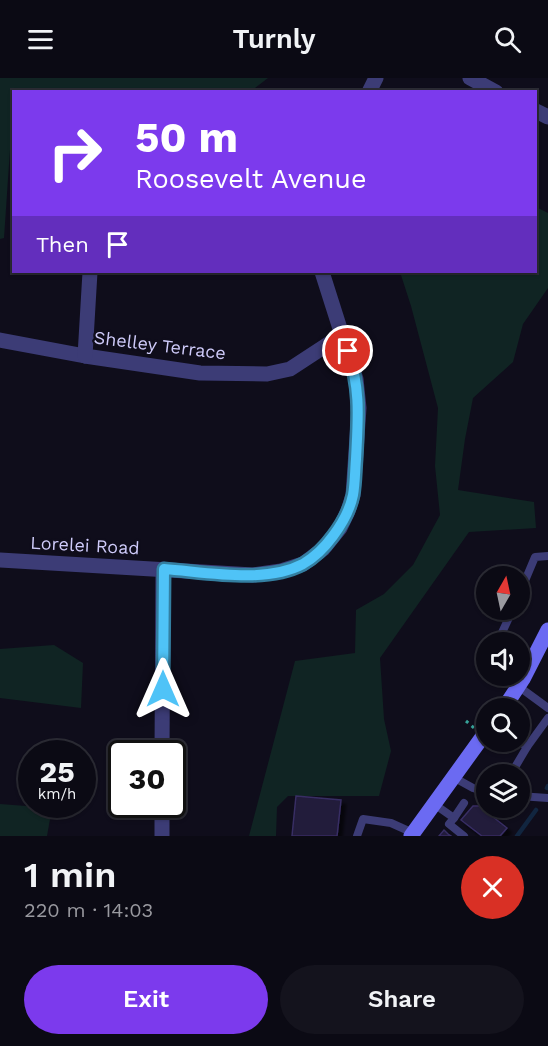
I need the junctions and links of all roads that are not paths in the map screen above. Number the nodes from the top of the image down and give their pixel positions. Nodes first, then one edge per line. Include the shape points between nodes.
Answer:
1 (470, 78) edge
2 (492, 90) edge
3 (90, 273) edge
4 (322, 273) edge
5 (342, 335) junction
6 (0, 340) edge
7 (85, 356) junction
8 (548, 556) edge
9 (0, 560) edge
10 (164, 569) junction
11 (530, 570) edge
12 (548, 630) edge
13 (530, 660) edge
14 (530, 686) edge
15 (548, 708) edge
16 (548, 718) edge
17 (162, 740) edge
18 (530, 743) edge
19 (476, 746) edge
20 (453, 777) junction
21 (476, 789) edge
22 (530, 797) edge
23 (548, 798) edge
24 (464, 803) dead end
25 (434, 804) junction
26 (162, 818) edge
27 (452, 826) junction
28 (412, 835) edge
29 (162, 836) edge
30 (357, 836) edge
31 (464, 836) edge

1 - 2 street
3 - 7 street
4 - 5 street
5 - 7 street, Shelley Terrace via 290,369 267,374 200,373
5 - 10 street via 353,368 359,408 353,495 340,528 323,549 303,564 281,571 253,575
6 - 7 street, Shelley Terrace
8 - 11 lane via 536,557
9 - 10 street, Lorelei Road
10 - 17 street, Lorelei Road
12 - 13 main road
14 - 15 lane
16 - 18 lane
19 - 20 main road
20 - 21 lane
20 - 25 main road
22 - 23 lane
24 - 27 lane
25 - 27 lane
25 - 28 main road
26 - 29 street
27 - 31 lane
28 - 30 lane via 391,823 363,819

